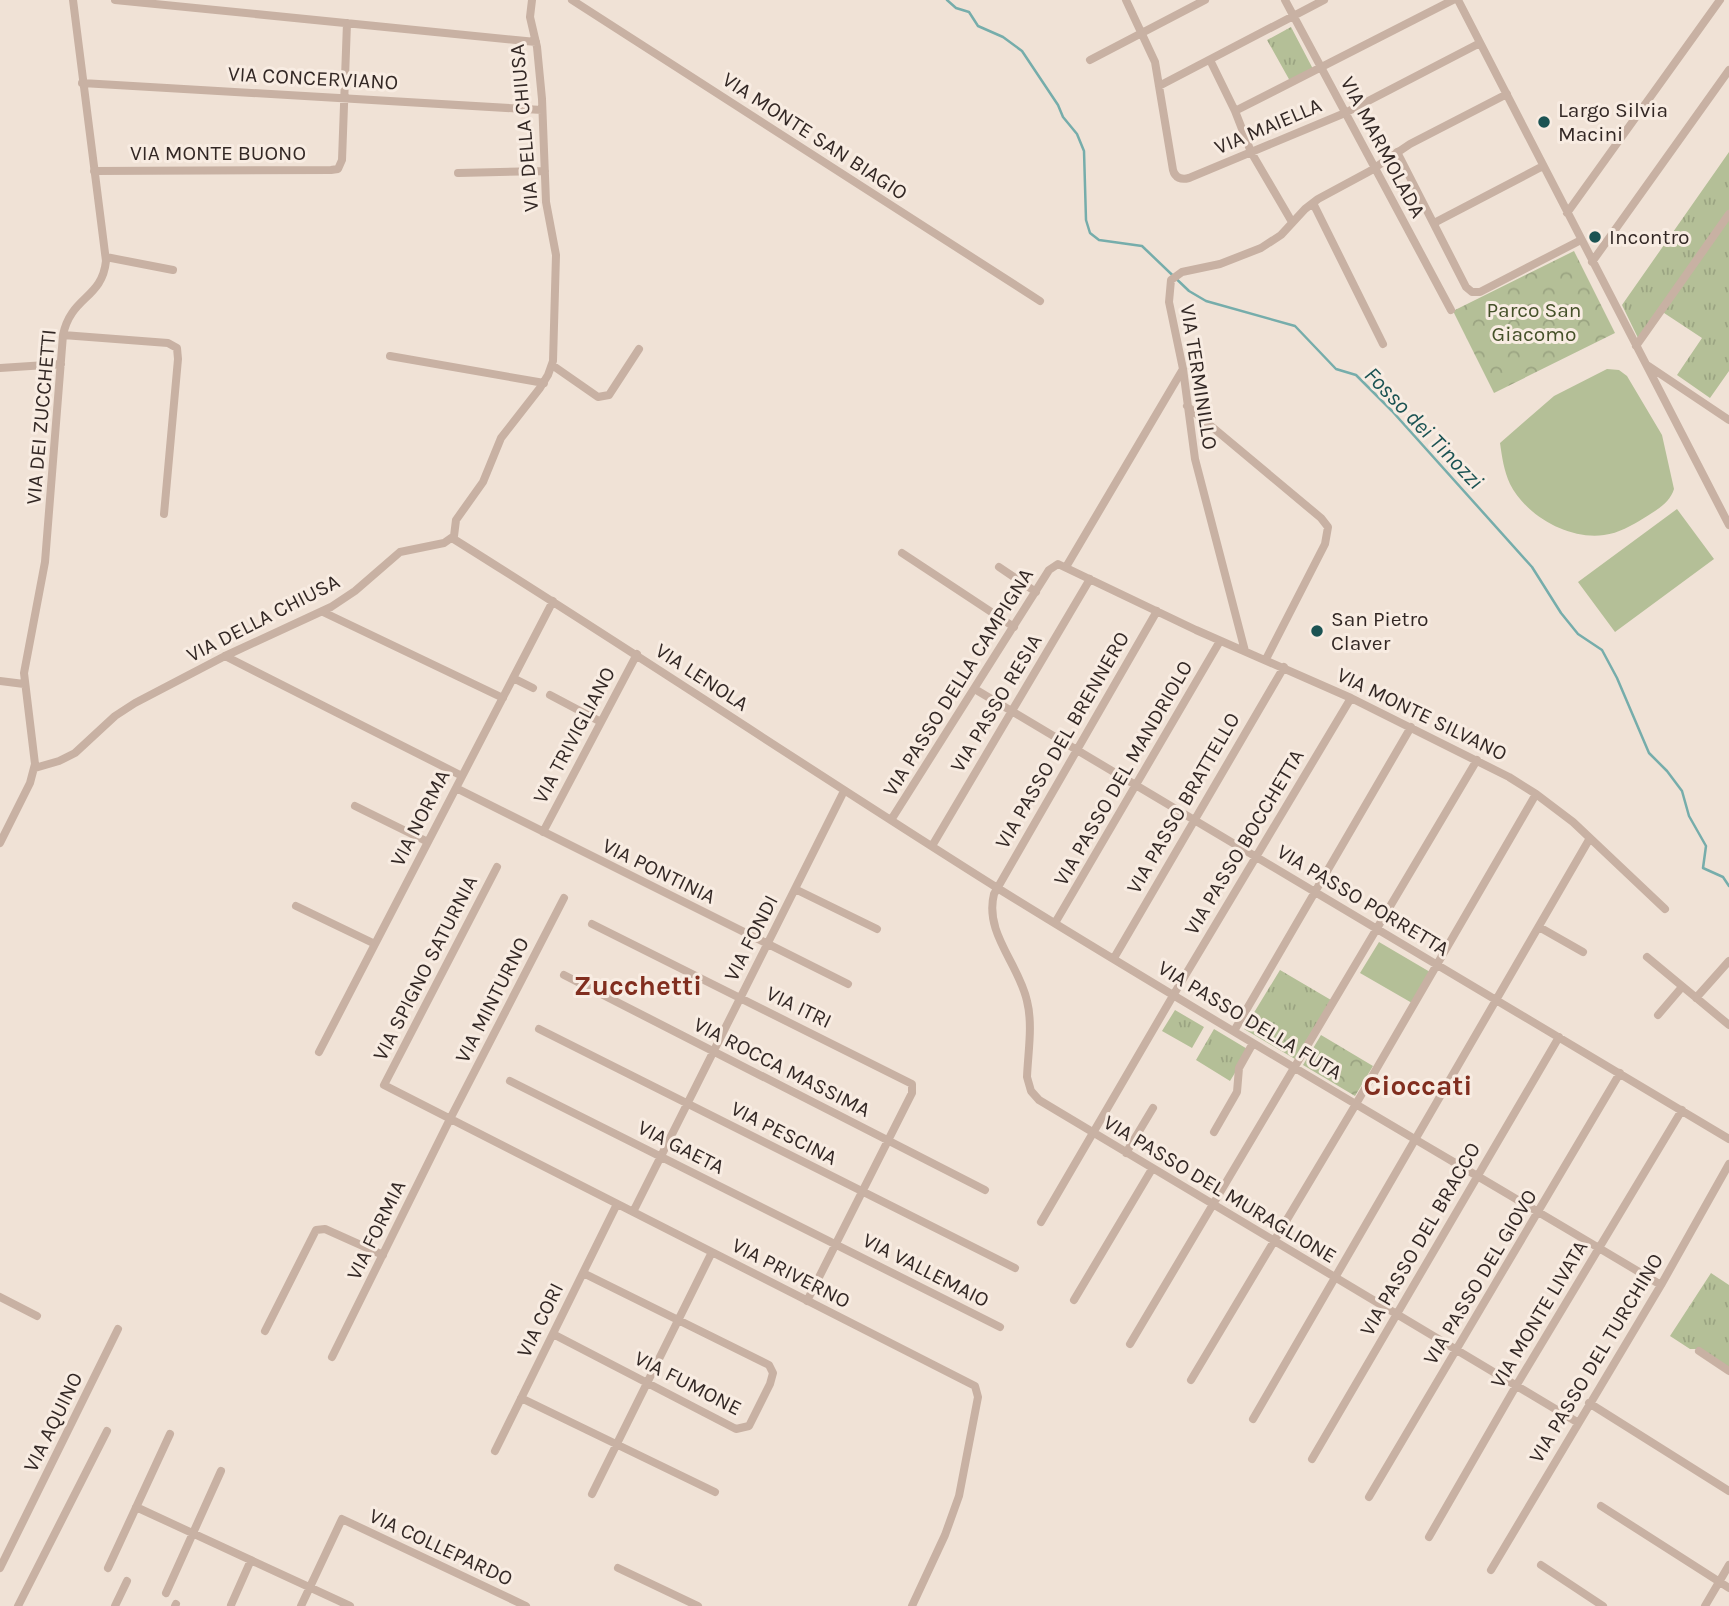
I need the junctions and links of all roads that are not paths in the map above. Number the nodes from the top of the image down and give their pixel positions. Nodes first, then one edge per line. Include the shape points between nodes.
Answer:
1 (72, 0) edge
2 (115, 0) edge
3 (532, 0) edge
4 (572, 0) edge
5 (1126, 0) edge
6 (1205, 0) edge
7 (1285, 0) edge
8 (1324, 0) edge
9 (1455, 0) edge
10 (1720, 0) edge
11 (1293, 16) junction
12 (346, 23) junction
13 (1142, 32) junction
14 (536, 42) junction
15 (1480, 43) junction
16 (1090, 60) dead end
17 (1210, 60) junction
18 (1321, 67) junction
19 (1729, 70) edge
20 (82, 83) junction
21 (1159, 86) junction
22 (1507, 94) junction
23 (344, 97) junction
24 (542, 110) junction
25 (1235, 111) junction
26 (1346, 113) junction
27 (1251, 152) junction
28 (1398, 152) junction
29 (1543, 166) junction
30 (1375, 168) junction
31 (94, 171) junction
32 (545, 171) junction
33 (458, 173) dead end
34 (1312, 202) junction
35 (1567, 213) junction
36 (1729, 214) edge
37 (1292, 222) junction
38 (1434, 223) junction
39 (1581, 240) junction
40 (106, 257) junction
41 (1592, 262) junction
42 (173, 270) dead end
43 (1040, 301) dead end
44 (1451, 310) dead end
45 (64, 335) junction
46 (1383, 344) dead end
47 (1636, 346) junction
48 (639, 349) dead end
49 (390, 356) dead end
50 (1644, 363) junction
51 (61, 364) junction
52 (552, 365) junction
53 (0, 368) edge
54 (1183, 369) junction
55 (544, 383) junction
56 (1188, 406) junction
57 (1727, 415) edge
58 (164, 514) dead end
59 (1729, 525) edge
60 (452, 538) junction
61 (902, 553) dead end
62 (1056, 564) joint
63 (999, 566) dead end
64 (1066, 567) junction
65 (1090, 579) junction
66 (1037, 592) junction
67 (553, 601) junction
68 (1157, 611) junction
69 (323, 612) junction
70 (1014, 627) junction
71 (1220, 641) junction
72 (1245, 651) junction
73 (637, 654) junction
74 (225, 656) junction
75 (1266, 660) junction
76 (1284, 667) junction
77 (513, 678) junction
78 (0, 681) edge
79 (24, 684) junction
80 (533, 688) dead end
81 (978, 691) dead end
82 (550, 695) dead end
83 (503, 698) junction
84 (1351, 698) junction
85 (1013, 711) junction
86 (601, 722) junction
87 (1411, 727) junction
88 (1076, 750) junction
89 (1477, 760) junction
90 (35, 768) junction
91 (462, 776) junction
92 (1136, 785) junction
93 (456, 788) junction
94 (844, 791) junction
95 (1536, 794) junction
96 (355, 806) dead end
97 (1193, 819) junction
98 (891, 820) junction
99 (543, 832) junction
100 (1590, 838) junction
101 (428, 842) junction
102 (0, 843) edge
103 (932, 846) junction
104 (1257, 857) junction
105 (496, 867) dead end
106 (997, 887) junction
107 (795, 889) junction
108 (1315, 892) junction
109 (564, 898) dead end
110 (296, 906) dead end
111 (1665, 909) dead end
112 (1055, 923) junction
113 (592, 924) dead end
114 (1539, 926) junction
115 (877, 929) dead end
116 (1378, 930) junction
117 (374, 944) junction
118 (767, 944) junction
119 (1583, 952) dead end
120 (1647, 957) dead end
121 (1114, 958) junction
122 (1729, 961) edge
123 (1438, 965) junction
124 (564, 975) dead end
125 (848, 984) dead end
126 (1682, 987) junction
127 (1174, 994) junction
128 (741, 998) junction
129 (1696, 998) junction
130 (1497, 1000) junction
131 (1658, 1015) dead end
132 (1728, 1023) edge
133 (538, 1029) dead end
134 (1234, 1031) junction
135 (1559, 1037) junction
136 (1253, 1043) junction
137 (319, 1052) dead end
138 (714, 1052) junction
139 (1295, 1069) junction
140 (1620, 1073) junction
141 (510, 1081) dead end
142 (384, 1085) joint
143 (688, 1104) junction
144 (1356, 1104) junction
145 (1153, 1108) dead end
146 (1682, 1110) junction
147 (450, 1119) junction
148 (1214, 1132) dead end
149 (1093, 1133) junction
150 (1729, 1139) edge
151 (888, 1140) junction
152 (1416, 1140) junction
153 (1126, 1153) junction
154 (661, 1157) junction
155 (1729, 1164) edge
156 (1152, 1169) junction
157 (1478, 1176) junction
158 (985, 1190) dead end
159 (862, 1192) junction
160 (617, 1204) junction
161 (1212, 1204) junction
162 (634, 1212) junction
163 (1539, 1212) junction
164 (1041, 1222) dead end
165 (1273, 1241) junction
166 (836, 1244) junction
167 (1599, 1248) junction
168 (712, 1252) junction
169 (383, 1255) junction
170 (1015, 1268) dead end
171 (583, 1273) junction
172 (1335, 1278) junction
173 (1661, 1285) junction
174 (0, 1297) edge
175 (1074, 1300) dead end
176 (807, 1301) junction
177 (1396, 1314) junction
178 (37, 1316) dead end
179 (678, 1321) junction
180 (1000, 1327) dead end
181 (118, 1329) dead end
182 (265, 1331) dead end
183 (553, 1334) junction
184 (1130, 1344) dead end
185 (1456, 1351) junction
186 (1699, 1352) dead end
187 (332, 1357) dead end
188 (1729, 1371) edge
189 (1191, 1380) dead end
190 (647, 1382) junction
191 (1516, 1386) junction
192 (521, 1398) junction
193 (1590, 1403) junction
194 (1253, 1419) dead end
195 (1577, 1422) junction
196 (107, 1431) dead end
197 (170, 1434) dead end
198 (617, 1444) junction
199 (495, 1451) dead end
200 (1312, 1459) dead end
201 (221, 1471) dead end
202 (1729, 1491) edge
203 (715, 1492) dead end
204 (592, 1494) dead end
205 (1369, 1497) dead end
206 (1601, 1506) dead end
207 (136, 1507) junction
208 (193, 1534) junction
209 (1429, 1537) dead end
210 (251, 1560) junction
211 (1541, 1565) dead end
212 (1729, 1565) edge
213 (0, 1568) edge
214 (108, 1568) dead end
215 (618, 1568) dead end
216 (1491, 1570) dead end
217 (127, 1581) dead end
218 (1719, 1583) junction
219 (310, 1587) junction
220 (1729, 1588) edge
221 (166, 1594) dead end
222 (231, 1605) edge
223 (18, 1606) edge
224 (115, 1606) edge
225 (301, 1606) edge
226 (350, 1606) edge
227 (526, 1606) edge
228 (698, 1606) edge
229 (912, 1606) edge
230 (1604, 1606) edge
231 (1705, 1606) edge

1 - 20 street, VIA DEI ZUCCHETTI
2 - 12 street
3 - 14 street, VIA DELLA CHIUSA via 530,17
4 - 43 street, VIA MONTE SAN BIAGIO
5 - 13 street
6 - 13 street
7 - 11 street, VIA MARMOLADA
8 - 11 street
9 - 15 street
9 - 18 street
10 - 35 street
11 - 17 street
11 - 18 street, VIA MARMOLADA
12 - 14 street
12 - 23 street
13 - 16 street
13 - 21 street
14 - 24 street, VIA DELLA CHIUSA
15 - 22 street
15 - 26 street, VIA MAIELLA
17 - 21 street
17 - 25 street
18 - 25 street
18 - 26 street, VIA MARMOLADA
19 - 41 street
20 - 23 street, VIA CONCERVIANO
20 - 31 street, VIA DEI ZUCCHETTI
21 - 27 street, VIA MAIELLA via 1172,170 1178,178 1189,178
22 - 28 street, VIA TERMINILLO
22 - 29 street
23 - 24 street, VIA CONCERVIANO
23 - 31 street, VIA MONTE BUONO via 342,160 340,167 331,170
24 - 32 street, VIA DELLA CHIUSA
25 - 27 street
26 - 27 street, VIA MAIELLA
26 - 30 street, VIA MARMOLADA
27 - 37 street
28 - 30 street, VIA TERMINILLO
28 - 38 street
29 - 35 street
29 - 38 street
30 - 34 street, VIA TERMINILLO
30 - 44 street, VIA MARMOLADA
31 - 40 street, VIA DEI ZUCCHETTI
32 - 33 street
32 - 52 street, VIA DELLA CHIUSA via 556,255
34 - 37 street, VIA TERMINILLO
34 - 46 street
35 - 39 street
36 - 47 street
37 - 54 street, VIA TERMINILLO via 1252,253 1174,277 1169,302
38 - 39 street via 1466,287 1474,293
39 - 41 street
40 - 42 street
40 - 45 street, VIA DEI ZUCCHETTI via 100,283 71,312
41 - 47 street
45 - 51 street, VIA DEI ZUCCHETTI
45 - 58 street via 168,343 177,348
47 - 50 street
48 - 52 street via 604,398
49 - 55 street
50 - 57 street
50 - 59 street
51 - 53 street
51 - 79 street, VIA DEI ZUCCHETTI via 45,562
52 - 55 street, VIA DELLA CHIUSA
54 - 56 street, VIA TERMINILLO
54 - 64 street
55 - 60 street, VIA DELLA CHIUSA via 503,434 485,477 456,520
56 - 72 street, VIA TERMINILLO via 1197,471
56 - 75 street via 1328,527 1325,544
60 - 67 street, VIA LENOLA
60 - 69 street, VIA DELLA CHIUSA via 400,552
61 - 70 street
62 - 64 street, VIA MONTE SILVANO
62 - 66 street, VIA PASSO DELLA CAMPIGNA
63 - 66 street
64 - 65 street, VIA MONTE SILVANO
65 - 68 street, VIA MONTE SILVANO
65 - 85 street, VIA PASSO RESIA
66 - 70 street, VIA PASSO DELLA CAMPIGNA
67 - 73 street, VIA LENOLA
67 - 77 street, VIA NORMA
68 - 71 street, VIA MONTE SILVANO
68 - 88 street, VIA PASSO DEL BRENNERO
69 - 74 street, VIA DELLA CHIUSA
69 - 83 street
70 - 98 street, VIA PASSO DELLA CAMPIGNA
71 - 72 street, VIA MONTE SILVANO
71 - 92 street, VIA PASSO DEL MANDRIOLO
72 - 75 street, VIA MONTE SILVANO
73 - 86 street, VIA TRIVIGLIANO
73 - 94 street, VIA LENOLA
74 - 90 street, VIA DELLA CHIUSA via 122,710 71,755
74 - 91 street
75 - 76 street, VIA MONTE SILVANO
76 - 84 street, VIA MONTE SILVANO
76 - 97 street, VIA PASSO BRATTELLO
77 - 80 street
77 - 83 street, VIA NORMA
78 - 79 street
79 - 90 street, VIA DEI ZUCCHETTI
81 - 85 street, VIA PASSO PORRETTA
82 - 86 street
83 - 91 street, VIA NORMA
84 - 87 street, VIA MONTE SILVANO
84 - 104 street, VIA PASSO BOCCHETTA
85 - 88 street, VIA PASSO PORRETTA
85 - 103 street, VIA PASSO RESIA
86 - 99 street, VIA TRIVIGLIANO
87 - 89 street, VIA MONTE SILVANO
87 - 108 street
88 - 92 street, VIA PASSO PORRETTA
88 - 106 street, VIA PASSO DEL BRENNERO
89 - 95 street, VIA MONTE SILVANO
89 - 116 street
90 - 102 street, VIA DEI ZUCCHETTI
91 - 93 street, VIA NORMA
92 - 97 street, VIA PASSO PORRETTA
92 - 112 street, VIA PASSO DEL MANDRIOLO
93 - 99 street, VIA PONTINIA
93 - 101 street, VIA NORMA
94 - 98 street, VIA LENOLA
94 - 107 street, VIA FONDI
95 - 100 street, VIA MONTE SILVANO
95 - 123 street
96 - 101 street
97 - 104 street, VIA PASSO PORRETTA
97 - 121 street, VIA PASSO BRATTELLO
98 - 103 street, VIA LENOLA
99 - 118 street, VIA PONTINIA
100 - 111 street, VIA MONTE SILVANO
100 - 114 street
101 - 117 street, VIA NORMA
103 - 106 street, VIA PASSO DELLA FUTA
104 - 108 street, VIA PASSO PORRETTA
104 - 127 street, VIA PASSO BOCCHETTA
105 - 142 street, VIA SPIGNO SATURNIA
106 - 112 street, VIA PASSO DELLA FUTA
106 - 149 street, VIA PASSO DEL MURAGLIONE via 993,923 1029,1009 1027,1083 1040,1100
107 - 115 street
107 - 118 street, VIA FONDI
108 - 116 street, VIA PASSO PORRETTA
108 - 134 street
109 - 147 street, VIA MINTURNO
110 - 117 street
112 - 121 street, VIA PASSO DELLA FUTA
113 - 128 street, VIA ITRI
114 - 119 street
114 - 130 street
116 - 123 street, VIA PASSO PORRETTA
116 - 139 street
117 - 137 street, VIA NORMA
118 - 125 street, VIA PONTINIA
118 - 128 street, VIA FONDI
120 - 126 street
121 - 127 street, VIA PASSO DELLA FUTA
122 - 129 street
123 - 130 street, VIA PASSO PORRETTA
123 - 144 street
124 - 138 street, VIA ROCCA MASSIMA
126 - 129 street
126 - 131 street
127 - 134 street, VIA PASSO DELLA FUTA
127 - 149 street, VIA PASSO BOCCHETTA
128 - 138 street, VIA FONDI
128 - 151 street, VIA ITRI via 908,1080 912,1093
129 - 132 street
130 - 135 street, VIA PASSO PORRETTA
130 - 152 street
133 - 143 street, VIA PESCINA
134 - 136 street, VIA PASSO DELLA FUTA
135 - 140 street, VIA PASSO PORRETTA
135 - 157 street, VIA PASSO DEL BRACCO
136 - 139 street, VIA PASSO DELLA FUTA
136 - 148 street via 1238,1071 1237,1092
138 - 143 street, VIA FONDI
138 - 151 street, VIA ROCCA MASSIMA
139 - 144 street, VIA PASSO DELLA FUTA
139 - 161 street
140 - 146 street, VIA PASSO PORRETTA
140 - 163 street, VIA PASSO DEL GIOVO
141 - 154 street, VIA GAETA
142 - 147 street, VIA PRIVERNO
143 - 154 street, VIA FONDI
143 - 159 street, VIA PESCINA
144 - 152 street, VIA PASSO DELLA FUTA
144 - 165 street
145 - 153 street
146 - 150 street, VIA PASSO PORRETTA
146 - 167 street, VIA MONTE LIVATA
147 - 160 street, VIA PRIVERNO
147 - 169 street, VIA FORMIA
149 - 153 street, VIA PASSO DEL MURAGLIONE
149 - 164 street, VIA PASSO BOCCHETTA
151 - 158 street, VIA ROCCA MASSIMA
151 - 159 street
152 - 157 street, VIA PASSO DELLA FUTA
152 - 172 street
153 - 156 street, VIA PASSO DEL MURAGLIONE
154 - 162 street, VIA FONDI
154 - 166 street, VIA GAETA
155 - 173 street, VIA PASSO DEL TURCHINO
156 - 161 street, VIA PASSO DEL MURAGLIONE
156 - 175 street
157 - 163 street, VIA PASSO DELLA FUTA
157 - 177 street, VIA PASSO DEL BRACCO
159 - 166 street
159 - 170 street, VIA PESCINA
160 - 162 street, VIA PRIVERNO
160 - 171 street, VIA CORI
161 - 165 street, VIA PASSO DEL MURAGLIONE
161 - 184 street
162 - 168 street, VIA PRIVERNO
163 - 167 street, VIA PASSO DELLA FUTA
163 - 185 street, VIA PASSO DEL GIOVO
165 - 172 street, VIA PASSO DEL MURAGLIONE
165 - 189 street
166 - 176 street
166 - 180 street, VIA VALLEMAIO
167 - 173 street, VIA PASSO DELLA FUTA
167 - 191 street, VIA MONTE LIVATA
168 - 176 street, VIA PRIVERNO
168 - 179 street
169 - 182 street via 318,1228
169 - 187 street, VIA FORMIA
171 - 179 street, VIA FUMONE
171 - 183 street, VIA CORI
172 - 177 street, VIA PASSO DEL MURAGLIONE
172 - 194 street
173 - 193 street, VIA PASSO DEL TURCHINO
174 - 178 street
176 - 229 street, VIA PRIVERNO via 977,1390 959,1496
177 - 185 street, VIA PASSO DEL MURAGLIONE
177 - 200 street, VIA PASSO DEL BRACCO
179 - 190 street
179 - 190 street, VIA FUMONE via 769,1366 771,1384 748,1426 740,1429
181 - 213 street, VIA AQUINO
183 - 190 street, VIA FUMONE
183 - 192 street, VIA CORI
185 - 191 street, VIA PASSO DEL MURAGLIONE
185 - 205 street, VIA PASSO DEL GIOVO
186 - 188 street
190 - 198 street
191 - 195 street, VIA PASSO DEL MURAGLIONE
191 - 209 street, VIA MONTE LIVATA
192 - 198 street
192 - 199 street, VIA CORI
193 - 195 street, VIA PASSO DEL TURCHINO
193 - 202 street
195 - 216 street, VIA PASSO DEL TURCHINO
196 - 223 street
197 - 207 street
198 - 203 street
198 - 204 street
201 - 208 street
206 - 218 street
207 - 208 street
207 - 214 street
208 - 210 street
208 - 221 street
210 - 219 street
210 - 222 street
211 - 230 street
212 - 218 street
215 - 228 street
217 - 224 street
218 - 220 street
218 - 231 street
219 - 225 street
219 - 226 street
219 - 227 street, VIA COLLEPARDO via 342,1519

